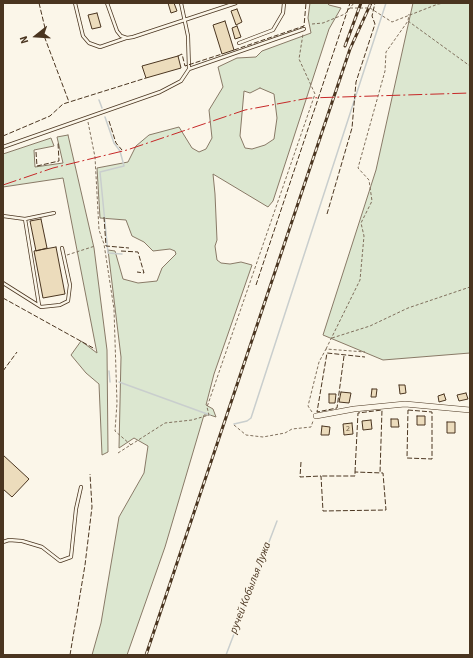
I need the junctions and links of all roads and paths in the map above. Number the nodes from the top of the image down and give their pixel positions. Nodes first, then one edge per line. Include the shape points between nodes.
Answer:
1 (75, 3) edge
2 (107, 3) edge
3 (181, 3) edge
4 (236, 3) edge
5 (284, 3) edge
6 (354, 3) edge
7 (446, 3) edge
8 (350, 8) junction
9 (409, 14) junction
10 (186, 19) junction
11 (408, 21) junction
12 (312, 24) dead end
13 (304, 29) joint
14 (127, 38) junction
15 (239, 43) dead end
16 (470, 66) edge
17 (189, 69) junction
18 (87, 119) junction
19 (3, 147) edge
20 (54, 213) dead end
21 (3, 216) edge
22 (25, 219) junction
23 (95, 246) dead end
24 (62, 248) dead end
25 (64, 257) junction
26 (3, 283) edge
27 (470, 287) edge
28 (40, 306) junction
29 (330, 338) junction
30 (326, 349) junction
31 (365, 352) dead end
32 (470, 410) edge
33 (316, 416) junction
34 (234, 425) dead end
35 (131, 445) junction
36 (118, 453) dead end
37 (81, 487) dead end
38 (3, 542) edge

1 - 14 lane via 83,36 89,42 100,47
2 - 14 lane via 117,32
3 - 10 lane
4 - 10 lane
5 - 15 lane via 283,13 273,30
6 - 8 path
7 - 9 path
8 - 9 path via 370,8 392,22
8 - 12 path via 345,14 323,23
9 - 11 path
10 - 14 lane
10 - 17 lane
11 - 16 path
11 - 29 path via 386,52 385,71 358,168 368,180 372,201 361,223 364,236 360,280
13 - 17 lane
13 - 35 path via 299,58 315,94 207,407 209,415 165,423
17 - 18 lane via 181,81 160,92
18 - 19 lane
18 - 35 path via 95,157 99,230 104,244 114,309 117,403 115,431
20 - 22 lane
21 - 22 lane
22 - 28 lane
23 - 25 path
24 - 25 lane
25 - 28 lane via 70,285 68,301 60,305
26 - 28 lane
27 - 29 path via 408,308 370,326
29 - 30 path
30 - 31 path
30 - 33 path via 319,362 308,406
32 - 33 street via 406,404
33 - 34 path via 311,427 292,429 263,438 246,435
35 - 36 path
37 - 38 lane via 71,557 60,561 42,547 22,541

